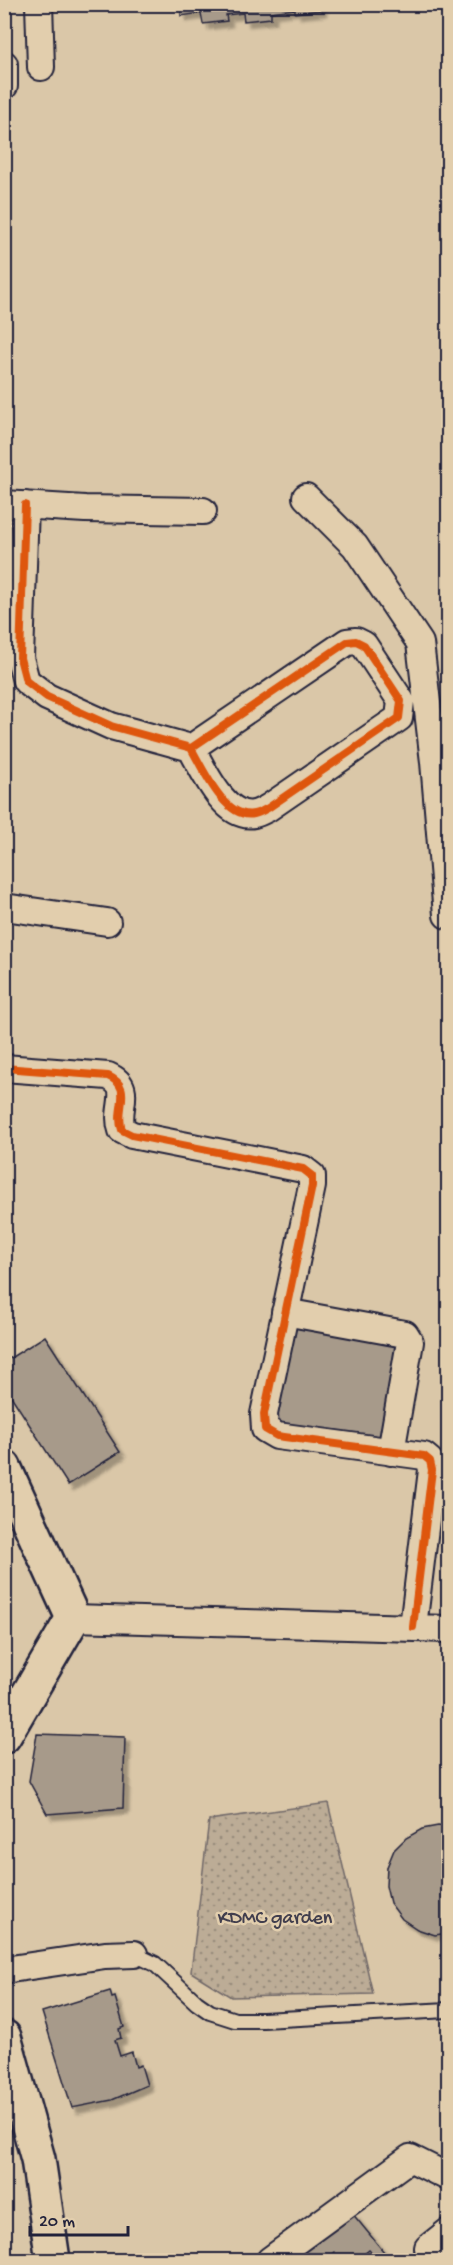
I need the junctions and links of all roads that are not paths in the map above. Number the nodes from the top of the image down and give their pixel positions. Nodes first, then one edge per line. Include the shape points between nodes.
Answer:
1 (39, 4) edge
2 (4, 64) edge
3 (41, 67) dead end
4 (4, 86) edge
5 (306, 496) dead end
6 (15, 505) edge
7 (203, 511) dead end
8 (191, 748) junction
9 (4, 907) edge
10 (448, 914) edge
11 (107, 922) dead end
12 (4, 1068) edge
13 (285, 1312) junction
14 (391, 1452) junction
15 (4, 1467) edge
16 (73, 1618) junction
17 (413, 1627) junction
18 (448, 1629) edge
19 (4, 1736) edge
20 (134, 1954) joint
21 (4, 1970) edge
22 (448, 2010) edge
23 (4, 2037) edge
24 (448, 2177) edge
25 (448, 2232) edge
26 (428, 2248) dead end
27 (53, 2260) edge
28 (270, 2260) edge

1 - 3 street
2 - 4 street
5 - 10 street via 356,546 420,643
6 - 7 street
6 - 8 street via 20,658 26,681 47,697 111,726
8 - 8 street via 227,805 253,815 399,718 401,701 364,645 347,642
9 - 11 street
12 - 13 street via 108,1076 123,1089 119,1121 122,1130 132,1135 303,1169 312,1176
13 - 14 street via 409,1337
13 - 14 street via 264,1414 265,1429 277,1436
14 - 17 street via 424,1456 432,1470
15 - 16 street
16 - 17 street
16 - 19 street
17 - 18 street
20 - 21 street
20 - 22 lane via 155,1964 210,2012 235,2020
23 - 27 street via 38,2159
24 - 28 street via 410,2158
25 - 26 street

